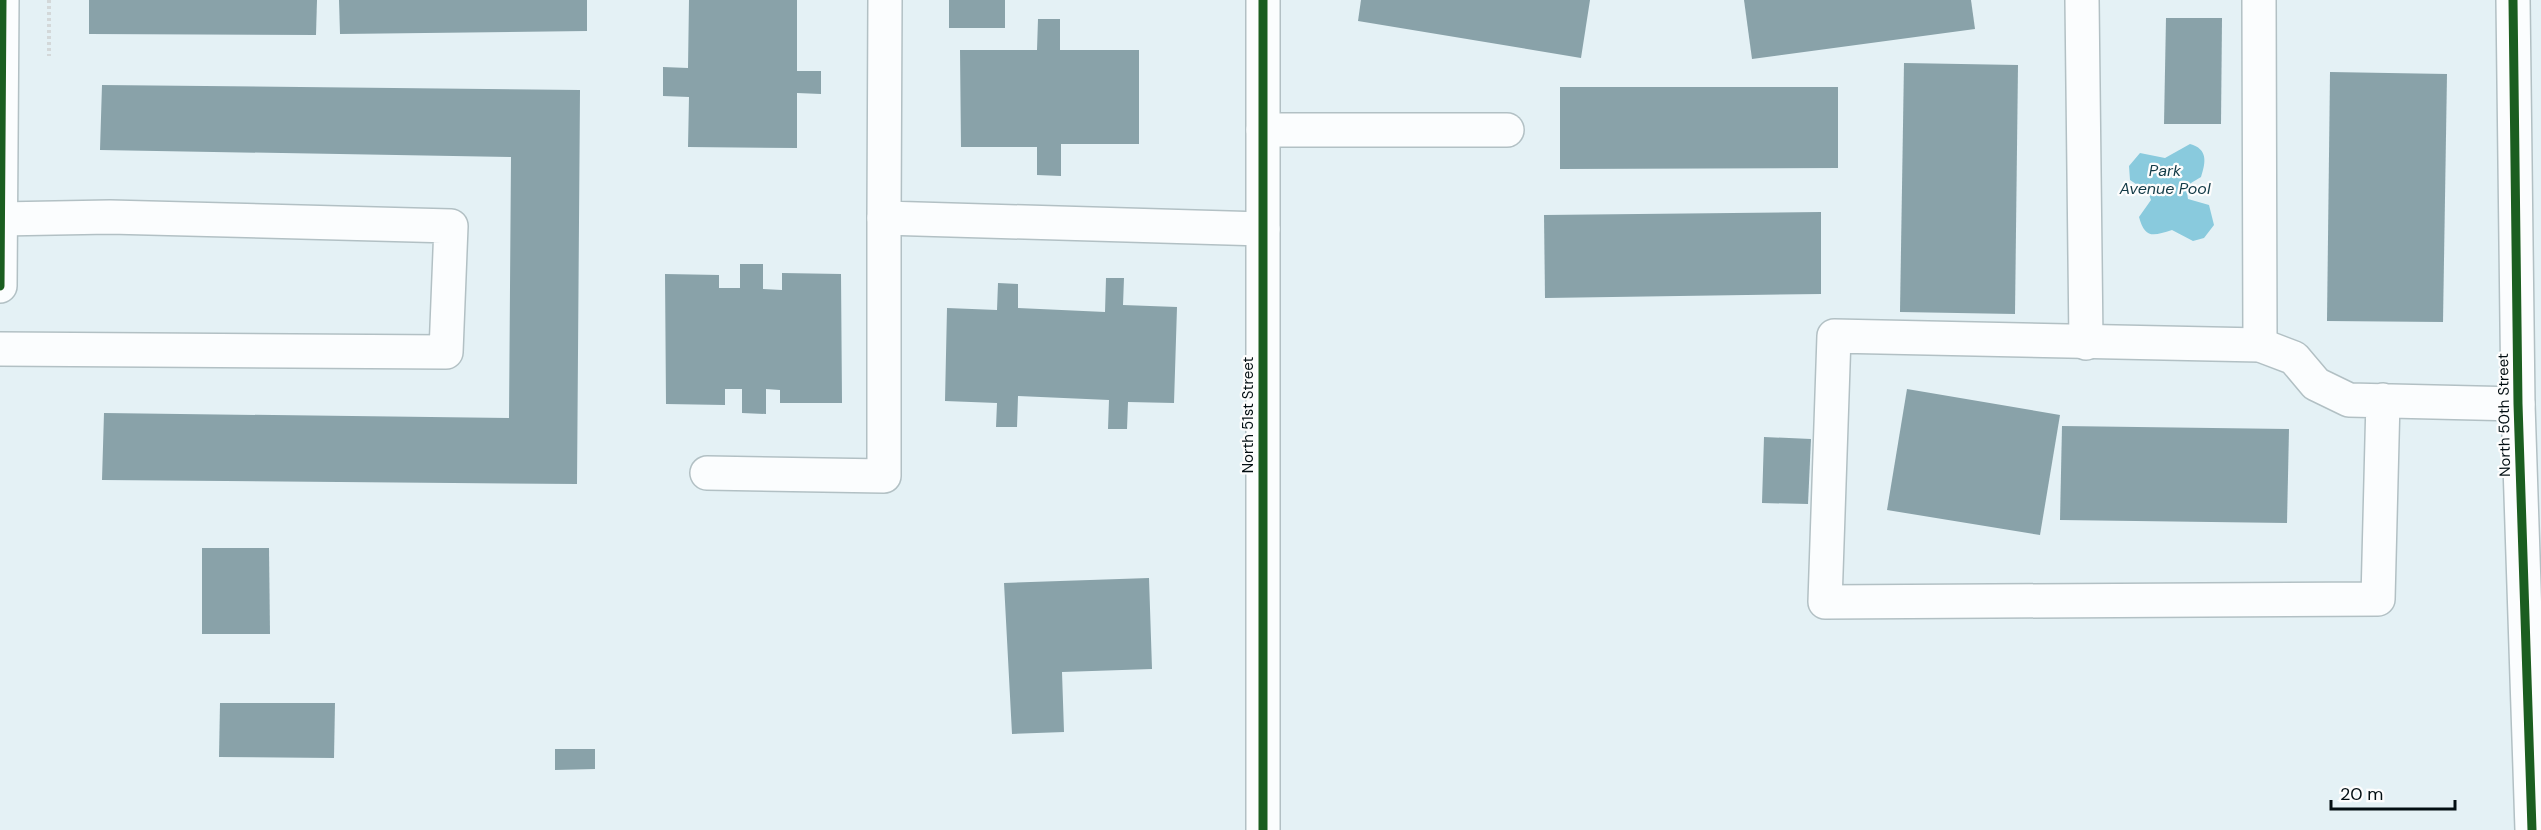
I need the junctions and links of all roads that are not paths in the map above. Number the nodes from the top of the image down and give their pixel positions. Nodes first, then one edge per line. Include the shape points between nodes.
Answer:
1 (2, 0) edge
2 (885, 0) edge
3 (1263, 0) edge
4 (2082, 0) edge
5 (2259, 0) edge
6 (2513, 0) edge
7 (1263, 130) junction
8 (1507, 130) dead end
9 (884, 218) junction
10 (0, 219) edge
11 (0, 228) edge
12 (1263, 229) junction
13 (0, 286) edge
14 (2086, 343) junction
15 (2260, 345) junction
16 (0, 349) edge
17 (2383, 400) junction
18 (2518, 404) junction
19 (706, 473) dead end
20 (2535, 758) edge
21 (1263, 830) edge
22 (2532, 830) edge

1 - 10 street
2 - 9 street
3 - 7 street, North 51st Street
4 - 14 street
5 - 15 street
6 - 18 street, North 50th Street
7 - 8 street
7 - 12 street, North 51st Street
9 - 12 street
9 - 19 street via 884,476
10 - 11 street
10 - 16 street via 110,217 451,226 446,352
11 - 13 street
12 - 21 street, North 51st Street
14 - 15 street
14 - 17 street via 1834,336 1825,602 2378,599
15 - 17 street via 2294,358 2316,384 2349,400
17 - 18 street
18 - 20 street, North 50th Street
20 - 22 street, North 50th Street

